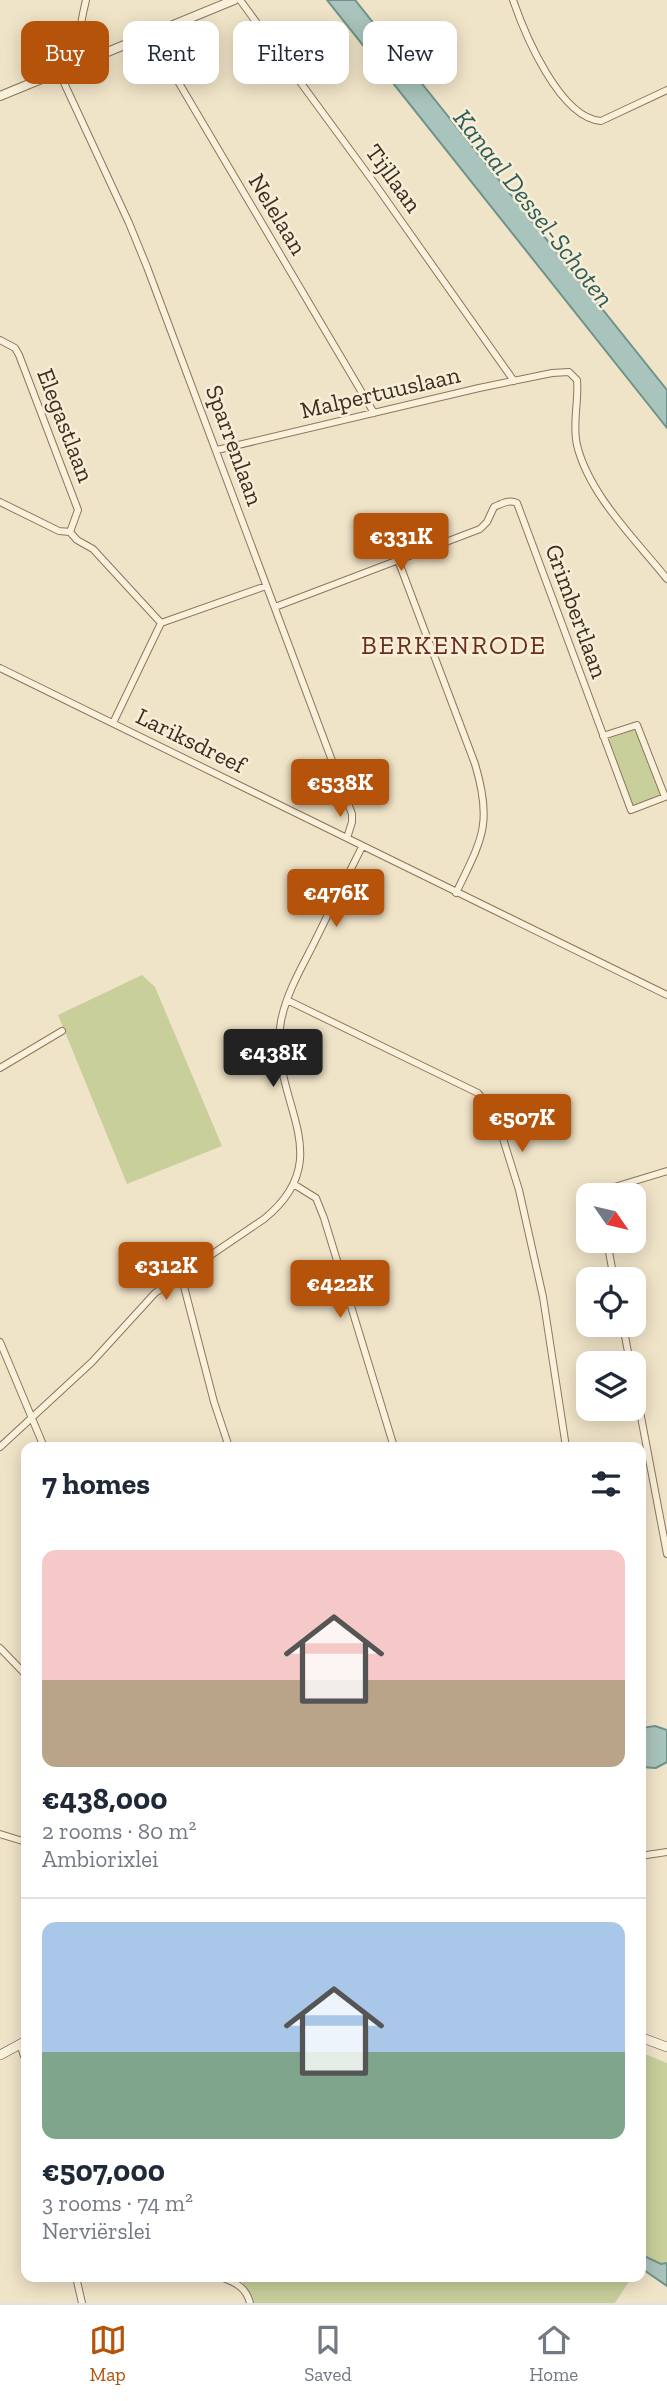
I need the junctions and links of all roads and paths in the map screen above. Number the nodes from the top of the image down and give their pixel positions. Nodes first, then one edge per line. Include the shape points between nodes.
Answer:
1 (86, 0) edge
2 (234, 0) edge
3 (240, 0) edge
4 (513, 0) edge
5 (81, 21) edge
6 (182, 21) edge
7 (30, 84) edge
8 (65, 84) edge
9 (180, 84) edge
10 (667, 90) edge
11 (0, 96) edge
12 (0, 340) edge
13 (514, 381) junction
14 (374, 413) junction
15 (216, 450) junction
16 (0, 502) edge
17 (70, 532) junction
18 (398, 560) junction
19 (667, 579) edge
20 (266, 586) junction
21 (275, 607) junction
22 (161, 623) junction
23 (0, 668) edge
24 (113, 723) junction
25 (603, 736) junction
26 (666, 800) edge
27 (347, 838) junction
28 (362, 847) junction
29 (456, 893) junction
30 (667, 995) edge
31 (287, 1000) junction
32 (62, 1031) dead end
33 (0, 1068) edge
34 (667, 1171) edge
35 (628, 1183) edge
36 (295, 1185) junction
37 (181, 1275) junction
38 (0, 1342) edge
39 (31, 1419) junction
40 (642, 1421) edge
41 (42, 1442) edge
42 (227, 1442) edge
43 (392, 1442) edge
44 (565, 1442) edge
45 (646, 1442) edge
46 (646, 1443) edge
47 (0, 1447) edge
48 (667, 1554) edge
49 (0, 1648) edge
50 (21, 1670) edge
51 (0, 1833) edge
52 (21, 1840) edge
53 (667, 1852) edge
54 (646, 1855) edge
55 (646, 2039) edge
56 (21, 2044) edge
57 (667, 2047) edge
58 (0, 2055) edge
59 (77, 2282) edge
60 (234, 2282) edge
61 (82, 2303) edge
62 (250, 2303) edge

1 - 5 street
2 - 6 street
3 - 13 street, Tijllaan
4 - 10 street via 551,81 592,120 601,121
7 - 11 street
8 - 15 street, Sparrenlaan via 129,223
9 - 14 street, Nelelaan
12 - 17 street, Elegastlaan via 19,355 78,510
13 - 14 street, Malpertuuslaan
13 - 19 street, Malpertuuslaan via 569,372 577,380 574,419 584,467
14 - 15 street, Malpertuuslaan
15 - 20 street, Sparrenlaan
16 - 17 street via 58,531
17 - 22 street via 93,549
18 - 21 street
18 - 25 street, Grimbertlaan via 480,529 494,507 517,503
18 - 29 street via 484,795 480,843
20 - 21 street, Sparrenlaan
20 - 22 street
21 - 27 street, Sparrenlaan via 352,814
22 - 24 street
23 - 24 street, Lariksdreef
24 - 27 street, Lariksdreef
25 - 26 street, Grimbertlaan via 637,726
25 - 26 street, Grimbertlaan via 631,810
27 - 28 street, Lariksdreef
28 - 29 street, Lariksdreef
28 - 31 street
29 - 30 street, Lariksdreef
31 - 36 street via 279,1042 302,1146
31 - 44 street via 478,1093 496,1116 519,1190 543,1297
32 - 33 street
34 - 35 street
36 - 37 street via 264,1219
36 - 43 street via 316,1198 321,1210
37 - 39 street via 155,1293
37 - 42 street
38 - 39 street
39 - 41 street
39 - 47 street
40 - 45 street
46 - 48 street
49 - 50 street
51 - 52 street
53 - 54 street
55 - 57 main road
56 - 58 main road
59 - 61 street
60 - 62 street

